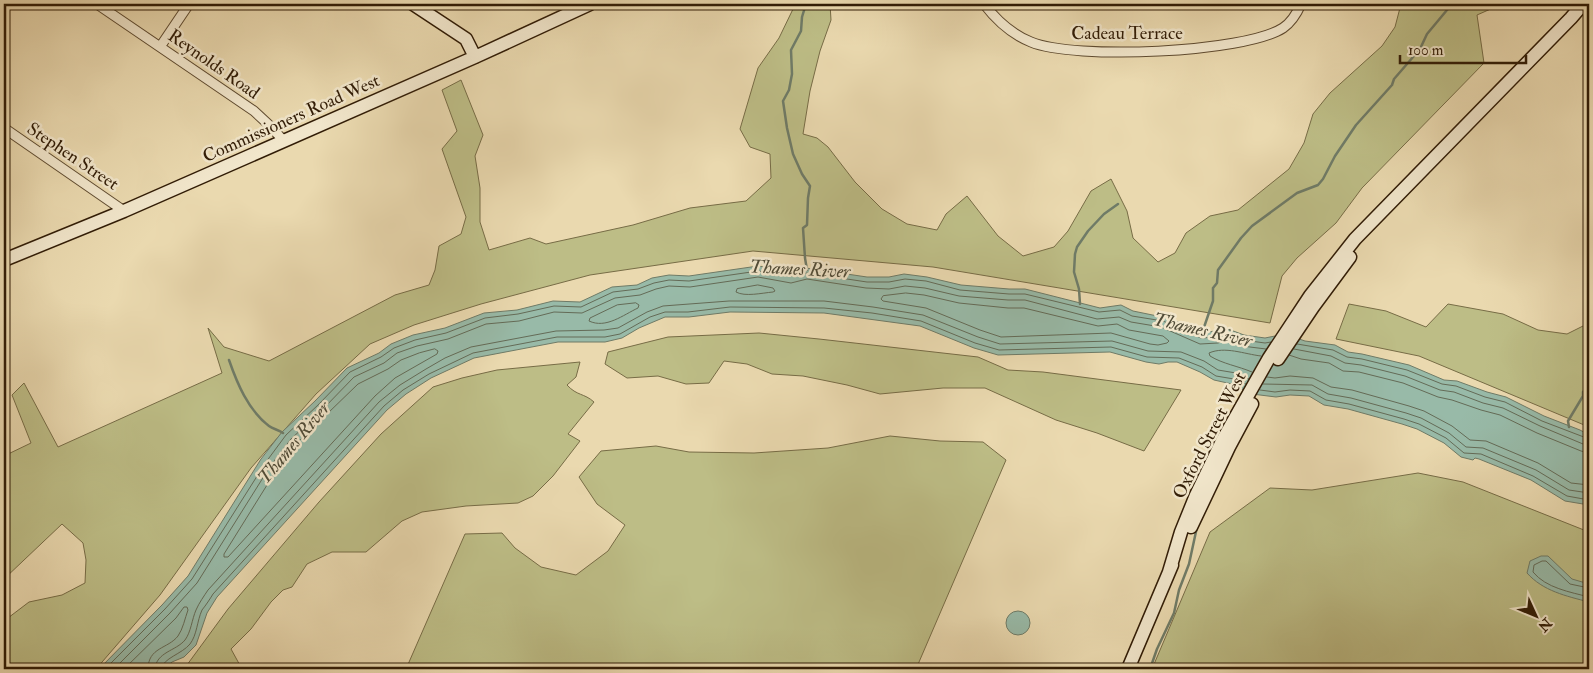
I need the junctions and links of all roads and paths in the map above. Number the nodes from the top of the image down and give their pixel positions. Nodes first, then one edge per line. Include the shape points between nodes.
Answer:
1 (97, 4) edge
2 (189, 4) edge
3 (413, 4) edge
4 (590, 4) edge
5 (984, 4) edge
6 (1301, 4) edge
7 (1583, 4) edge
8 (160, 46) junction
9 (475, 57) junction
10 (4, 128) edge
11 (284, 141) junction
12 (124, 211) junction
13 (4, 260) edge
14 (1128, 669) edge

1 - 8 street, Reynolds Road
2 - 8 street
3 - 9 main road via 466,39
4 - 9 main road, Commissioners Road West
5 - 6 street, Cadeau Terrace via 996,21 1031,43 1054,49 1164,52 1271,34 1297,14
7 - 14 main road, Oxford Street West via 1389,204 1332,274 1266,380 1184,533
8 - 11 street, Reynolds Road via 254,112
9 - 11 main road, Commissioners Road West
10 - 12 street, Stephen Street
11 - 12 main road, Commissioners Road West
12 - 13 main road, Commissioners Road West

